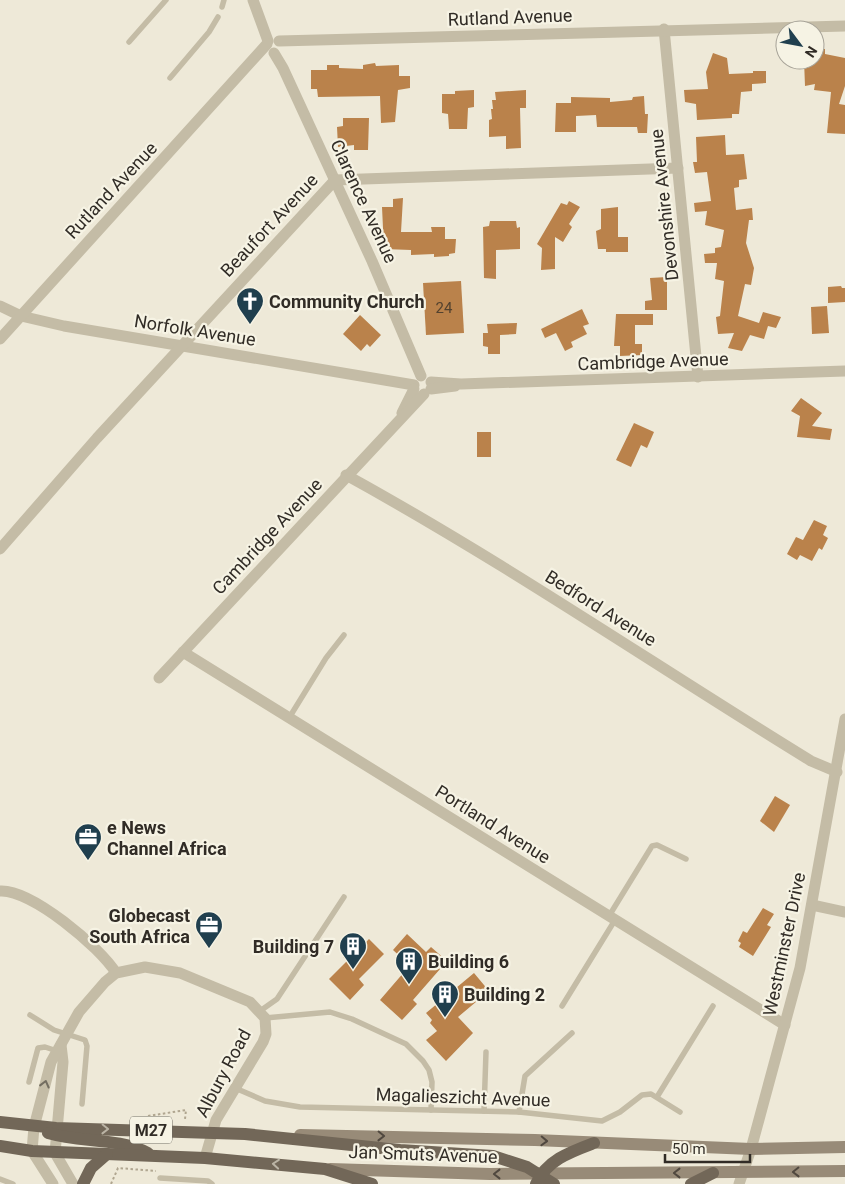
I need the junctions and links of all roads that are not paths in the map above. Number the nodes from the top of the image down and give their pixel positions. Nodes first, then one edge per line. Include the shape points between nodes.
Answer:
1 (166, 0) edge
2 (224, 0) edge
3 (253, 0) edge
4 (222, 7) dead end
5 (218, 17) dead end
6 (845, 26) edge
7 (664, 29) junction
8 (128, 42) dead end
9 (274, 46) junction
10 (170, 78) dead end
11 (678, 168) junction
12 (335, 180) junction
13 (0, 306) edge
14 (22, 316) junction
15 (0, 339) edge
16 (183, 346) junction
17 (845, 371) edge
18 (698, 377) junction
19 (423, 384) junction
20 (346, 476) junction
21 (0, 549) edge
22 (344, 635) dead end
23 (183, 652) junction
24 (159, 678) dead end
25 (289, 718) junction
26 (845, 719) edge
27 (837, 772) junction
28 (686, 859) dead end
29 (0, 891) edge
30 (344, 897) dead end
31 (812, 905) junction
32 (845, 912) edge
33 (612, 918) junction
34 (116, 973) junction
35 (562, 1006) dead end
36 (713, 1006) dead end
37 (262, 1014) junction
38 (30, 1015) dead end
39 (785, 1025) junction
40 (572, 1033) dead end
41 (62, 1043) junction
42 (486, 1052) dead end
43 (29, 1082) dead end
44 (234, 1087) junction
45 (657, 1097) junction
46 (82, 1104) dead end
47 (431, 1110) junction
48 (484, 1111) junction
49 (519, 1112) junction
50 (680, 1112) dead end
51 (0, 1122) edge
52 (34, 1127) junction
53 (56, 1132) junction
54 (211, 1133) junction
55 (245, 1134) junction
56 (594, 1142) junction
57 (0, 1146) edge
58 (845, 1147) edge
59 (751, 1149) junction
60 (32, 1151) junction
61 (55, 1153) junction
62 (106, 1154) junction
63 (152, 1155) junction
64 (205, 1158) junction
65 (325, 1169) junction
66 (845, 1171) edge
67 (713, 1173) junction
68 (160, 1178) dead end
69 (0, 1179) edge
70 (538, 1179) edge
71 (741, 1179) edge
72 (13, 1184) edge
73 (53, 1184) edge
74 (73, 1184) edge
75 (83, 1184) edge
76 (212, 1184) edge
77 (372, 1184) edge
78 (554, 1184) edge
79 (691, 1184) edge

1 - 8 lane
2 - 4 lane
3 - 9 street, Clarence Avenue via 269,29
5 - 10 lane
6 - 7 street, Rutland Avenue
7 - 9 street, Rutland Avenue via 297,42
7 - 11 street, Devonshire Avenue
9 - 12 street, Clarence Avenue
9 - 14 street, Rutland Avenue via 248,66 97,229
11 - 12 street, Beaufort Avenue
11 - 18 street, Devonshire Avenue
12 - 16 street, Beaufort Avenue
12 - 19 street, Clarence Avenue
13 - 14 street, Norfolk Avenue
14 - 15 street, Rutland Avenue
14 - 16 street, Norfolk Avenue
16 - 19 street, Norfolk Avenue
16 - 21 street, Beaufort Avenue
17 - 18 street, Cambridge Avenue
18 - 19 street, Cambridge Avenue
19 - 20 street, Cambridge Avenue via 400,417
20 - 23 street, Cambridge Avenue
20 - 27 street, Bedford Avenue via 554,599 805,757
22 - 25 lane
23 - 24 street, Cambridge Avenue
23 - 25 street, Portland Avenue
25 - 33 street, Portland Avenue
26 - 27 street, Westminster Drive
27 - 31 street, Westminster Drive
28 - 33 lane via 657,845 652,846
29 - 34 street via 16,893 41,906 98,949
30 - 37 lane via 277,998
31 - 32 street
31 - 39 street, Westminster Drive
33 - 35 lane
33 - 39 street, Portland Avenue
34 - 37 street, Albury Road via 145,967 180,973 234,994
34 - 41 street via 90,998
36 - 45 lane
37 - 44 street, Albury Road via 266,1034 263,1042
37 - 47 lane via 330,1012 398,1039 429,1070
38 - 41 lane
39 - 59 street, Westminster Drive
40 - 49 lane via 525,1076
41 - 43 lane via 38,1048
41 - 46 lane via 83,1038 86,1043
52 -> 41 street via 50,1062
41 - 53 street
42 - 48 lane
44 - 47 lane, Magalieszicht Avenue via 279,1105
44 - 54 street, Albury Road
45 - 49 lane, Magalieszicht Avenue via 642,1094 620,1112 602,1121
45 - 50 lane
47 - 48 lane, Magalieszicht Avenue
48 - 49 lane, Magalieszicht Avenue
51 - 52 main road, Jan Smuts Avenue / M27
52 - 53 main road, Jan Smuts Avenue / M27
52 - 60 street
53 -> 54 main road, Jan Smuts Avenue / M27
53 - 61 street
53 - 63 main road via 120,1142
54 - 55 main road, Jan Smuts Avenue / M27
54 - 64 street, Albury Road
55 -> 56 main road, Jan Smuts Avenue / M27
55 - 70 main road via 492,1156
56 - 59 main road, Jan Smuts Avenue / M27
56 - 70 main road via 562,1156
57 - 60 main road, Jan Smuts Avenue / M27
58 - 59 main road, Jan Smuts Avenue / M27
59 - 71 street, Westminster Drive
60 - 61 main road, Jan Smuts Avenue / M27
60 - 73 street
61 - 62 main road, Jan Smuts Avenue / M27
61 - 74 street
62 - 63 main road, Jan Smuts Avenue / M27
62 - 75 main road via 90,1168
63 - 64 main road, Jan Smuts Avenue / M27
65 -> 64 main road, Jan Smuts Avenue / M27
70 -> 65 main road, Jan Smuts Avenue / M27
65 - 77 main road
66 -> 71 main road, Jan Smuts Avenue / M27
67 -> 70 main road, Jan Smuts Avenue / M27
67 - 71 main road, Jan Smuts Avenue / M27
67 - 79 main road
68 - 76 lane via 208,1181
69 - 72 lane
70 - 78 main road

